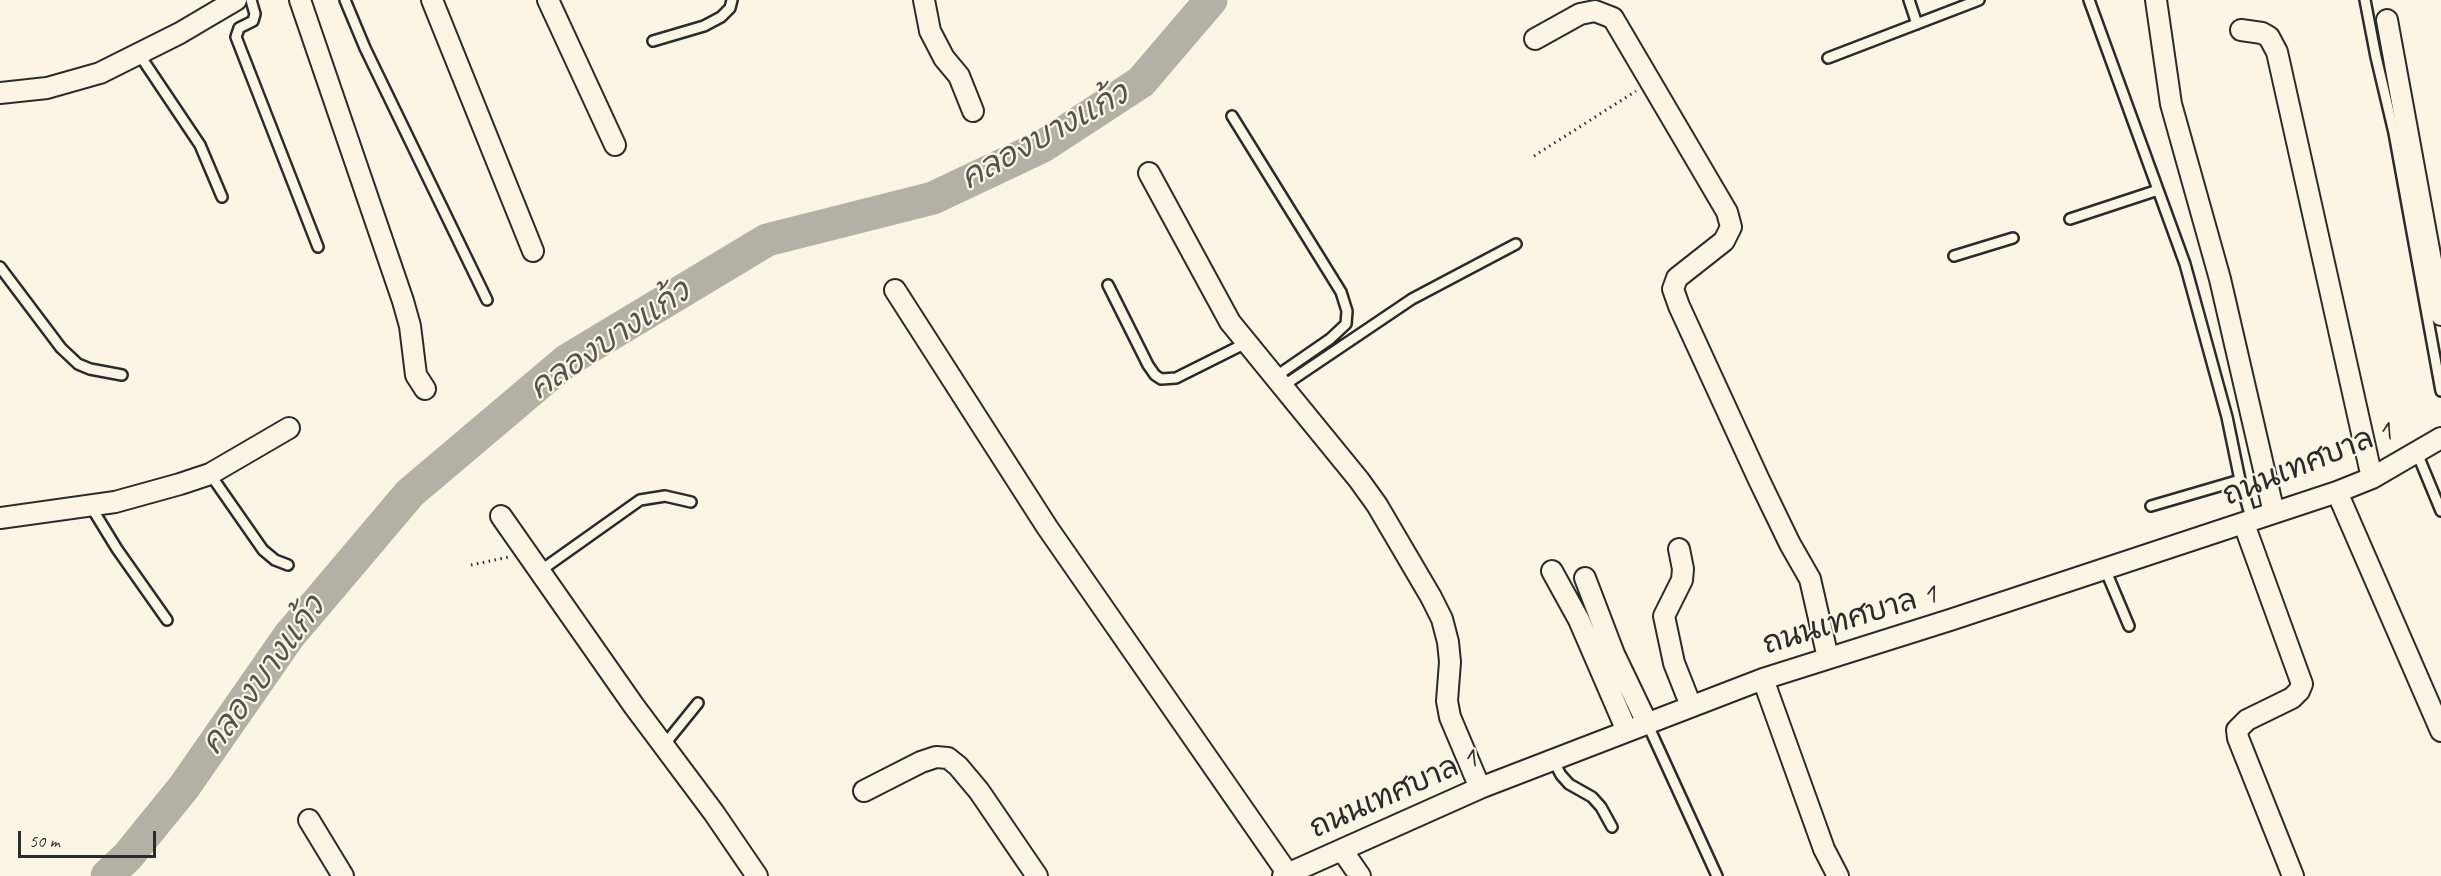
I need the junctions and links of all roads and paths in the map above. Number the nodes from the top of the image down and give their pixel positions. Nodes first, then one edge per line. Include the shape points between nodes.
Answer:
1 (236, 0) edge
2 (251, 0) edge
3 (300, 0) edge
4 (345, 0) edge
5 (432, 0) edge
6 (548, 0) edge
7 (732, 0) edge
8 (924, 0) edge
9 (1909, 0) edge
10 (1979, 0) edge
11 (2089, 0) edge
12 (2156, 0) edge
13 (2365, 0) edge
14 (2387, 20) dead end
15 (1917, 24) junction
16 (2241, 30) dead end
17 (1535, 39) dead end
18 (653, 41) dead end
19 (139, 54) junction
20 (1828, 58) dead end
21 (1650, 82) junction
22 (0, 93) edge
23 (973, 111) dead end
24 (1232, 116) dead end
25 (615, 146) dead end
26 (1534, 156) dead end
27 (1149, 173) dead end
28 (2158, 190) junction
29 (222, 197) dead end
30 (2070, 219) dead end
31 (2013, 237) dead end
32 (1516, 244) dead end
33 (318, 246) dead end
34 (533, 251) dead end
35 (1954, 256) dead end
36 (0, 267) edge
37 (1108, 285) dead end
38 (896, 290) dead end
39 (487, 300) dead end
40 (2441, 315) edge
41 (1246, 343) junction
42 (122, 375) dead end
43 (1279, 381) junction
44 (425, 389) dead end
45 (2441, 391) edge
46 (289, 428) dead end
47 (2441, 438) edge
48 (2416, 453) junction
49 (210, 474) junction
50 (2372, 478) junction
51 (2240, 480) junction
52 (2337, 492) junction
53 (691, 502) dead end
54 (90, 505) junction
55 (2151, 506) dead end
56 (2441, 512) edge
57 (2274, 513) junction
58 (501, 516) dead end
59 (0, 518) edge
60 (2248, 522) junction
61 (1678, 549) dead end
62 (529, 553) junction
63 (288, 565) dead end
64 (471, 565) dead end
65 (2105, 569) junction
66 (540, 571) junction
67 (1552, 571) dead end
68 (1585, 578) dead end
69 (167, 620) dead end
70 (2129, 626) dead end
71 (1828, 658) junction
72 (1763, 679) junction
73 (698, 703) dead end
74 (1690, 706) junction
75 (1647, 723) junction
76 (1627, 731) junction
77 (2441, 731) edge
78 (664, 745) junction
79 (1553, 760) junction
80 (1480, 788) junction
81 (864, 791) dead end
82 (309, 820) dead end
83 (1612, 827) dead end
84 (1342, 850) junction
85 (1286, 875) edge
86 (343, 876) edge
87 (757, 876) edge
88 (1037, 876) edge
89 (1360, 876) edge
90 (1717, 876) edge
91 (1838, 876) edge
92 (2293, 876) edge

1 - 19 street
2 - 33 lane via 253,21 239,28 236,37
3 - 44 street via 403,300 416,375
4 - 39 lane
5 - 34 street
6 - 25 street
7 - 18 lane via 721,17 704,26
8 - 23 street via 930,31 959,76
9 - 15 lane
10 - 15 lane
11 - 28 lane
12 - 57 street via 2171,104 2220,279
13 - 45 lane via 2394,133
14 - 40 street
15 - 20 lane
16 - 50 street via 2269,37 2277,52
17 - 21 street via 1581,14 1604,13 1613,18
19 - 22 street via 100,73 47,88
19 - 29 lane via 200,145
21 - 26 path
21 - 71 street via 1727,212 1731,227 1725,242 1677,278 1673,289 1759,480 1810,579
24 - 43 lane via 1341,292 1347,311 1346,324
27 - 41 street via 1230,322
28 - 30 lane
28 - 51 lane via 2185,264
31 - 35 lane
32 - 43 lane via 1412,299
36 - 42 lane via 61,348 78,364
37 - 41 lane via 1148,365 1161,379 1176,378
38 - 85 street via 1047,526
41 - 43 street
43 - 80 street via 1371,496 1442,619 1450,662 1450,717
46 - 49 street
47 - 48 street, ถนนเทศบาล 1
48 - 50 street, ถนนเทศบาล 1
48 - 56 lane
49 - 54 street via 115,502
49 - 63 lane via 263,550
50 - 52 street, ถนนเทศบาล 1
51 - 55 lane
51 - 60 lane
52 - 57 street, ถนนเทศบาล 1
52 - 77 street
53 - 66 lane via 665,495 640,500
54 - 59 street
54 - 69 lane
57 - 60 street, ถนนเทศบาล 1
58 - 62 street
60 - 65 street, ถนนเทศบาล 1
60 - 92 street via 2302,684 2292,698 2247,720 2238,730 2238,738
61 - 74 street via 1682,580 1664,616 1674,663
62 - 64 path
62 - 66 street
65 - 70 lane
65 - 71 street, ถนนเทศบาล 1
66 - 78 street
67 - 76 street via 1579,620
68 - 75 street via 1614,654
71 - 72 street, ถนนเทศบาล 1
72 - 74 street, ถนนเทศบาล 1
72 - 91 street via 1824,849
73 - 78 lane
74 - 75 street, ถนนเทศบาล 1
75 - 76 street, ถนนเทศบาล 1
75 - 90 lane
76 - 79 street, ถนนเทศบาล 1
78 - 87 street
79 - 80 street, ถนนเทศบาล 1
79 - 83 lane via 1565,780 1601,807
80 - 84 street, ถนนเทศบาล 1
81 - 88 street via 921,762 948,758 979,791
82 - 86 street
84 - 85 street, ถนนเทศบาล 1
84 - 89 street

